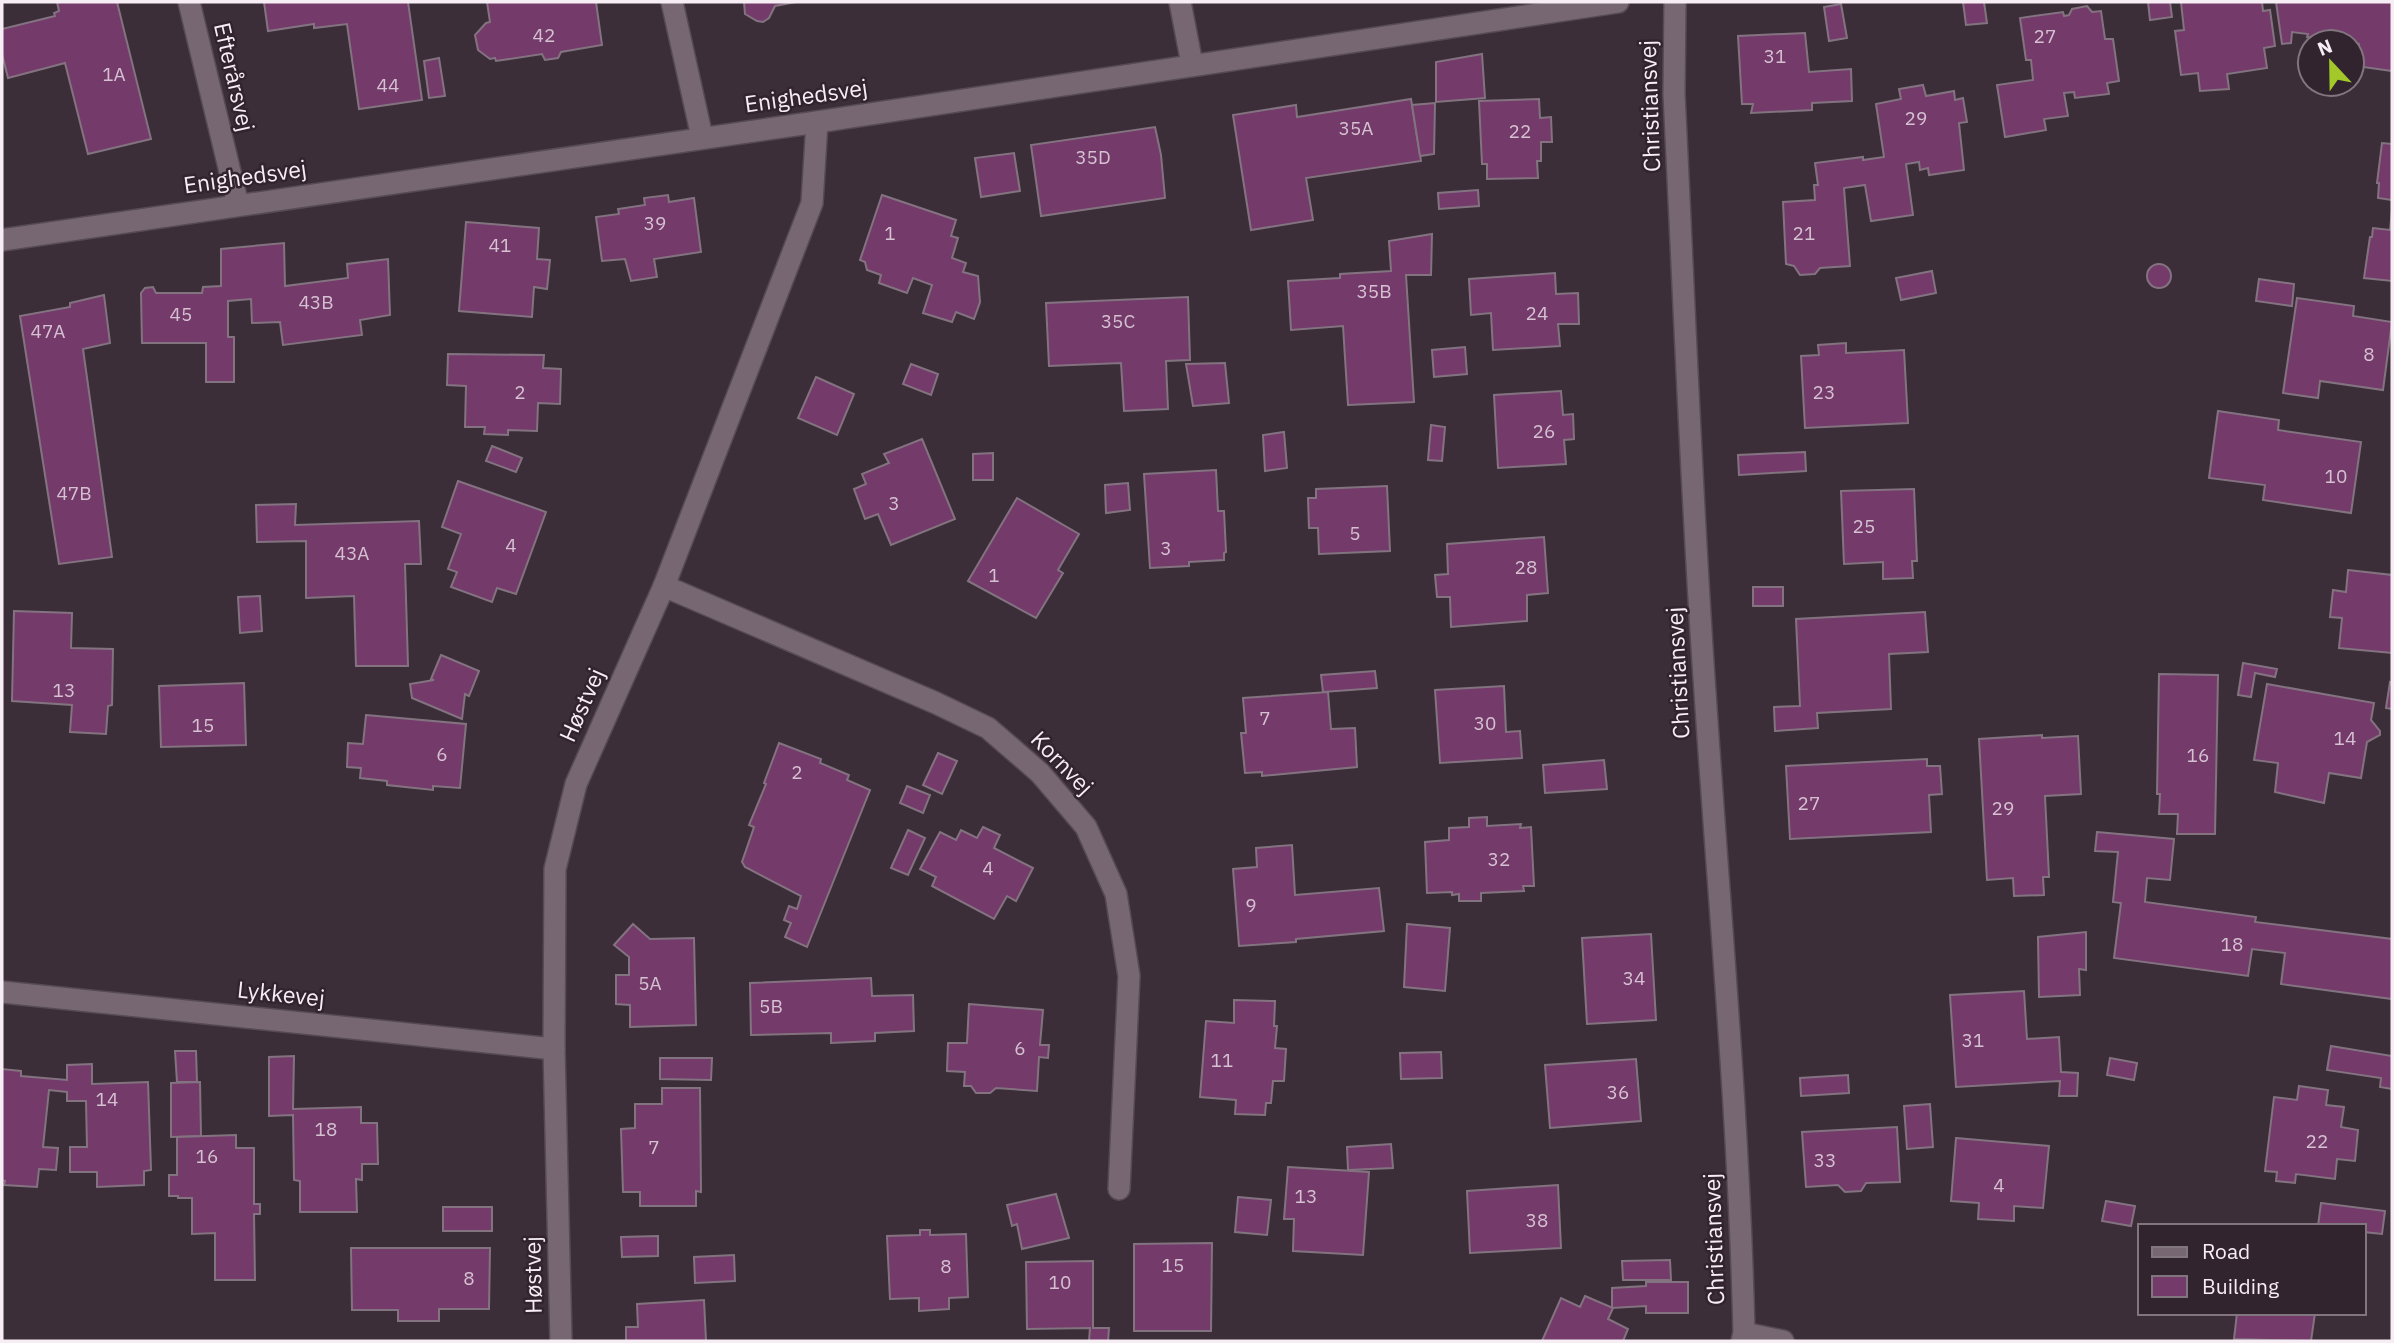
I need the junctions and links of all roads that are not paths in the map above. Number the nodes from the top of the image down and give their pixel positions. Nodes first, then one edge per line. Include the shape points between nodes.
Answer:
1 (189, 2) edge
2 (672, 2) edge
3 (1180, 2) edge
4 (1618, 2) edge
5 (1675, 2) edge
6 (1192, 64) junction
7 (817, 122) junction
8 (702, 137) junction
9 (238, 205) junction
10 (2, 240) edge
11 (663, 586) junction
12 (2, 992) edge
13 (554, 1049) junction
14 (1119, 1189) dead end
15 (1743, 1337) edge
16 (561, 1341) edge
17 (1783, 1341) edge

1 - 9 street, Efterårsvej
2 - 8 street
3 - 6 street
4 - 6 street, Enighedsvej
5 - 15 street, Christiansvej via 1674,94 1703,663 1742,1232
6 - 7 street, Enighedsvej
7 - 8 street, Enighedsvej
7 - 11 street, Høstvej via 812,203
8 - 9 street, Enighedsvej
9 - 10 street, Enighedsvej
11 - 13 street, Høstvej via 576,785 555,869
11 - 14 street, Kornvej via 988,728 1040,773 1086,827 1116,894 1129,976
12 - 13 street, Lykkevej
13 - 16 street, Høstvej
15 - 17 street

